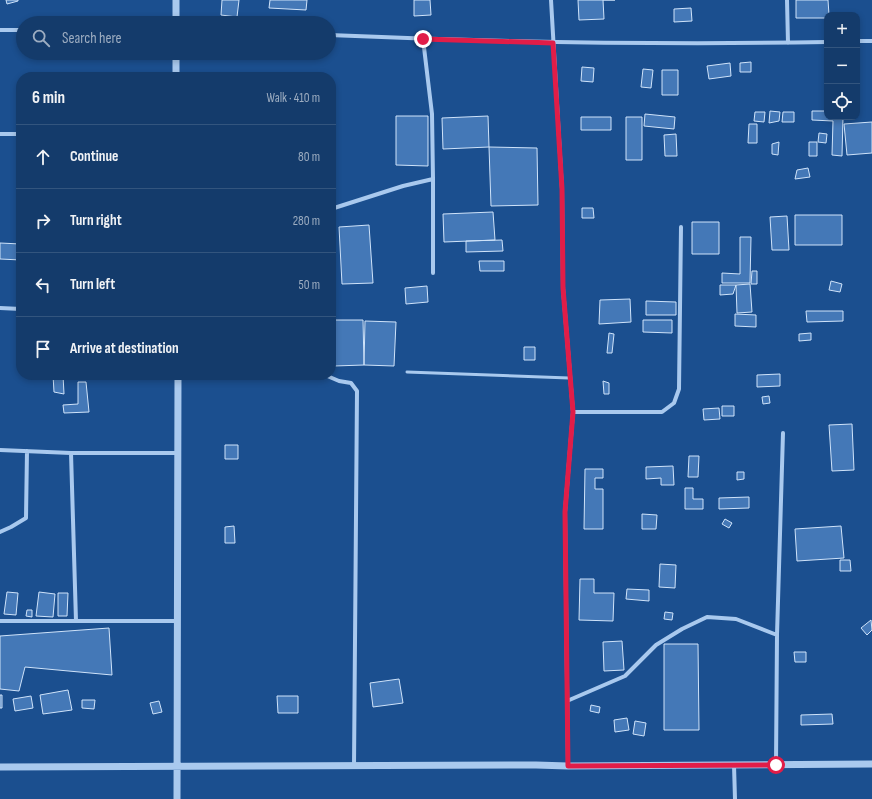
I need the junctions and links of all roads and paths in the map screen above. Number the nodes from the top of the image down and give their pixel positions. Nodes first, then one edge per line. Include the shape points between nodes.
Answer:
1 (176, 0) edge
2 (551, 0) edge
3 (787, 0) edge
4 (176, 16) edge
5 (0, 30) edge
6 (16, 30) edge
7 (336, 35) edge
8 (423, 39) junction
9 (872, 41) edge
10 (824, 42) edge
11 (860, 42) edge
12 (553, 43) junction
13 (788, 43) junction
14 (176, 60) edge
15 (176, 72) edge
16 (0, 134) edge
17 (16, 134) edge
18 (433, 179) junction
19 (336, 207) edge
20 (681, 227) dead end
21 (433, 273) dead end
22 (0, 308) edge
23 (16, 308) edge
24 (407, 372) dead end
25 (569, 378) junction
26 (178, 380) edge
27 (336, 380) edge
28 (573, 412) junction
29 (783, 434) dead end
30 (0, 450) edge
31 (27, 451) junction
32 (71, 453) junction
33 (178, 453) junction
34 (0, 532) edge
35 (0, 622) edge
36 (76, 622) junction
37 (177, 622) junction
38 (777, 635) junction
39 (567, 701) junction
40 (872, 764) edge
41 (734, 765) junction
42 (776, 765) junction
43 (176, 766) junction
44 (354, 766) junction
45 (568, 766) junction
46 (0, 767) edge
47 (177, 799) edge
48 (735, 799) edge

1 - 4 street
2 - 12 street
3 - 13 street
5 - 6 street
7 - 8 street
8 - 12 street
8 - 18 street via 432,114
9 - 11 street
10 - 13 street
12 - 13 street
12 - 25 street via 562,189 563,288
14 - 15 street
16 - 17 street
18 - 19 street
18 - 21 street
20 - 28 street via 679,389 674,403 662,412
22 - 23 street
24 - 25 lane
25 - 28 street
26 - 33 street
27 - 44 street via 351,383 357,391
28 - 39 street via 565,512
29 - 38 street
30 - 31 street
31 - 32 street
31 - 34 street via 26,518
32 - 33 street
32 - 36 street
33 - 37 street
35 - 36 street
36 - 37 street
37 - 43 street
38 - 39 street via 736,619 707,617 656,645 625,676
38 - 42 street
39 - 45 street
40 - 42 street
41 - 42 street
41 - 45 street
41 - 48 street
43 - 44 street
43 - 46 street
43 - 47 street
44 - 45 street

